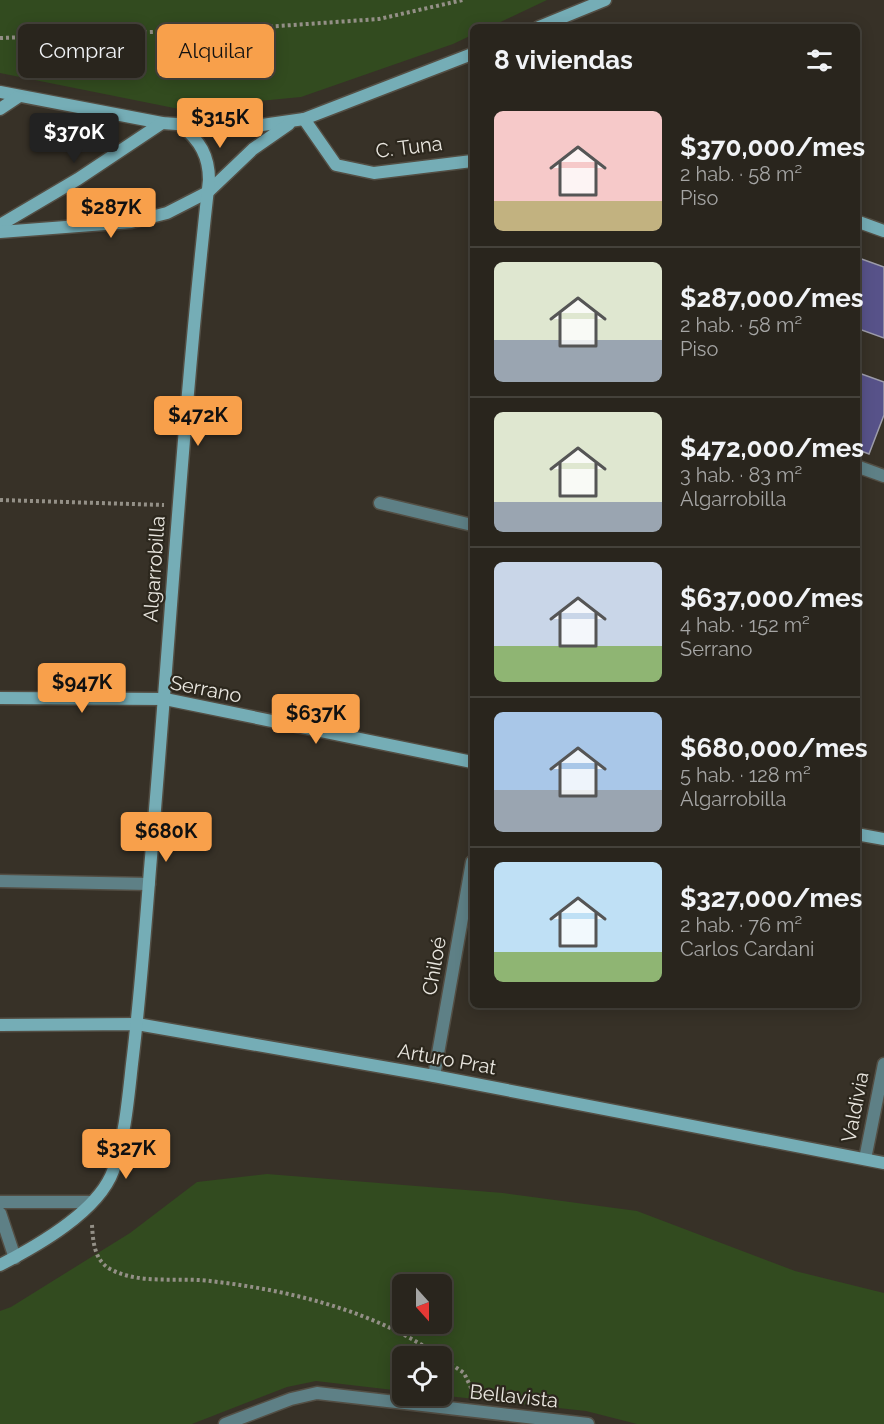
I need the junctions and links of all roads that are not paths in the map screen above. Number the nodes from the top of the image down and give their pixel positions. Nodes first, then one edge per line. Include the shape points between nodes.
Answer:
1 (605, 0) edge
2 (546, 24) edge
3 (470, 55) edge
4 (0, 92) edge
5 (18, 98) junction
6 (0, 109) edge
7 (298, 120) junction
8 (162, 123) junction
9 (182, 126) junction
10 (470, 160) edge
11 (208, 192) junction
12 (860, 222) edge
13 (0, 225) edge
14 (884, 231) edge
15 (0, 232) edge
16 (860, 467) edge
17 (884, 476) edge
18 (380, 502) dead end
19 (470, 524) edge
20 (0, 698) edge
21 (165, 699) junction
22 (470, 762) edge
23 (860, 835) edge
24 (884, 839) edge
25 (470, 873) edge
26 (0, 881) edge
27 (149, 884) junction
28 (137, 1024) junction
29 (0, 1025) edge
30 (884, 1064) edge
31 (434, 1076) junction
32 (865, 1159) junction
33 (884, 1163) edge
34 (0, 1202) edge
35 (91, 1202) junction
36 (0, 1213) edge
37 (15, 1258) junction
38 (0, 1265) edge
39 (484, 1418) edge
40 (225, 1424) edge
41 (588, 1424) edge

1 - 2 main road
3 - 7 main road
4 - 5 main road
5 - 6 main road
5 - 8 main road
7 - 9 main road
7 - 10 main road, C. Tuna via 336,165 374,173
7 - 11 main road via 253,149
8 - 9 main road
8 - 13 main road
9 - 11 main road, Algarrobilla via 206,155
11 - 15 main road via 167,213 130,222
11 - 21 main road, Algarrobilla via 177,505
12 - 14 main road
16 - 17 street
18 - 19 street
20 - 21 main road, Serrano
21 - 22 main road, Serrano
21 - 27 main road, Algarrobilla
23 - 24 main road
25 - 31 street, Chiloé
26 - 27 street
27 - 28 main road, Algarrobilla
28 - 29 main road, Arturo Prat
28 - 31 main road, Arturo Prat
28 - 35 main road, Algarrobilla via 124,1132 112,1174
30 - 32 street, Valdivia
31 - 32 main road, Arturo Prat
32 - 33 main road, Arturo Prat
34 - 35 street
35 - 37 main road, Algarrobilla via 55,1234
36 - 37 street
37 - 38 main road, Algarrobilla
39 - 40 street, Bellavista via 317,1393
39 - 41 street, Bellavista

